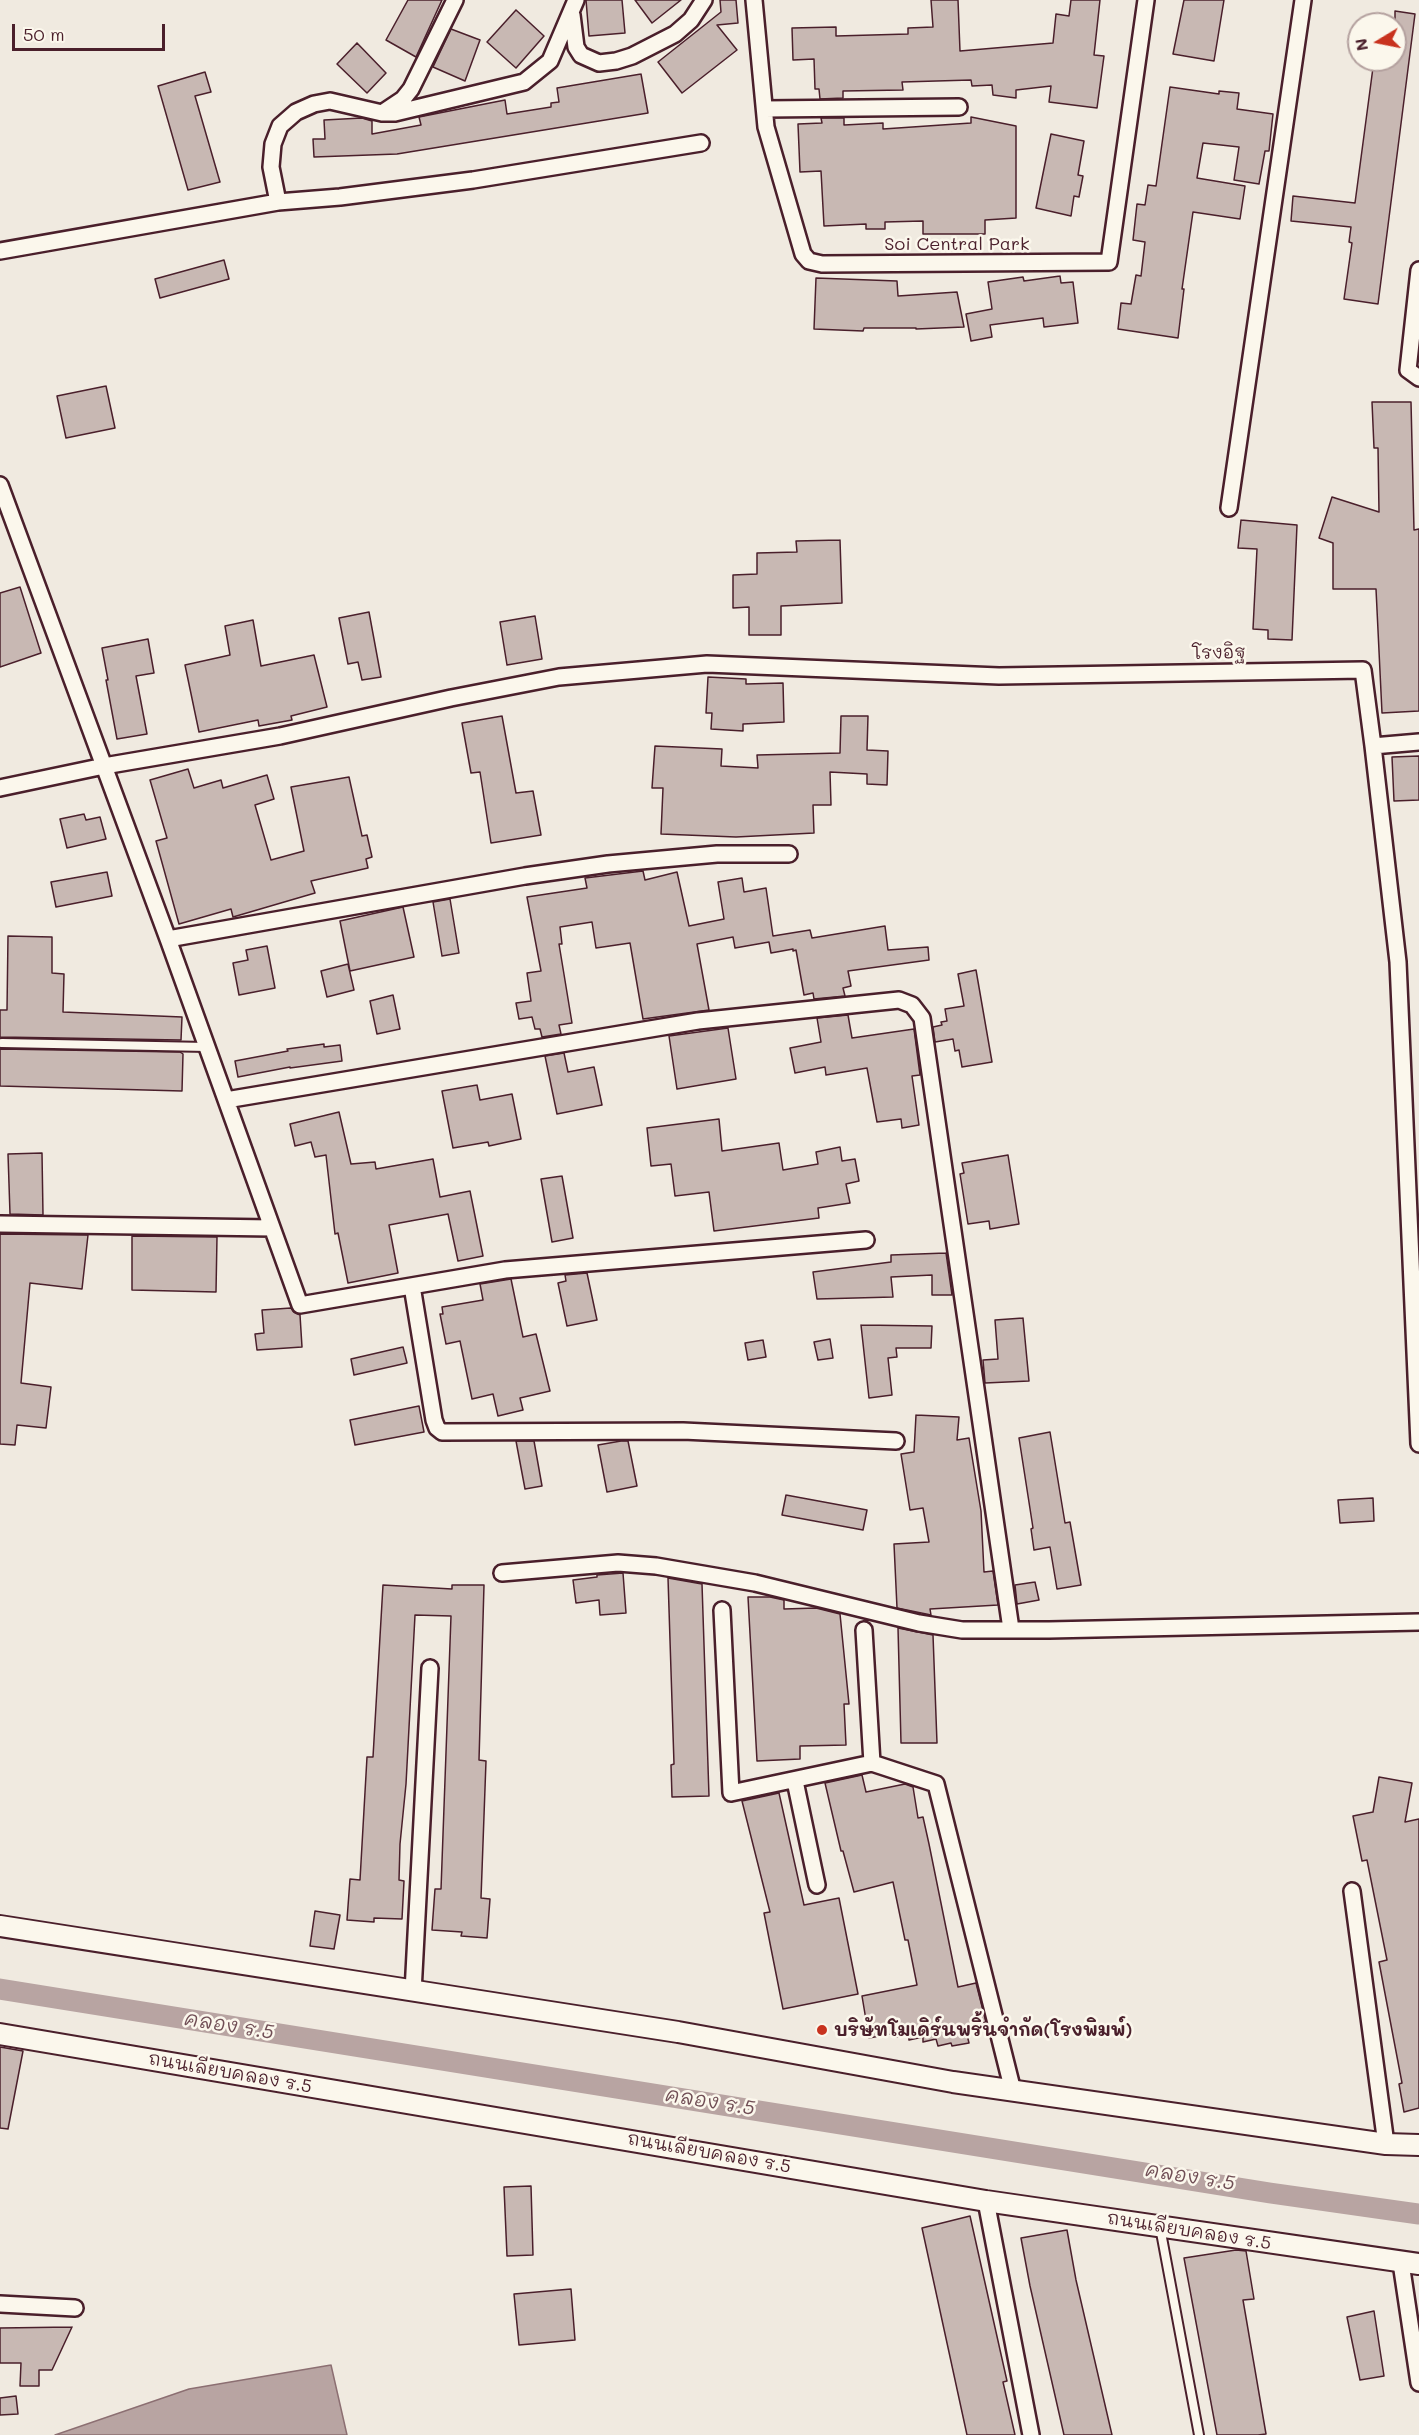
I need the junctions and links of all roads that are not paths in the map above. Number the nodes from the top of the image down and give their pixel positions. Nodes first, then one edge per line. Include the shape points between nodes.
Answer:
1 (455, 0) edge
2 (704, 0) edge
3 (754, 0) edge
4 (1146, 0) edge
5 (1303, 0) edge
6 (573, 3) edge
7 (959, 107) dead end
8 (765, 109) junction
9 (382, 113) junction
10 (700, 142) dead end
11 (278, 202) junction
12 (0, 251) edge
13 (1419, 270) edge
14 (1419, 378) edge
15 (0, 485) edge
16 (1229, 508) dead end
17 (1419, 742) edge
18 (1373, 746) junction
19 (104, 766) junction
20 (0, 788) edge
21 (789, 854) dead end
22 (168, 939) junction
23 (2, 1043) dead end
24 (207, 1047) junction
25 (226, 1100) junction
26 (0, 1224) edge
27 (272, 1228) junction
28 (867, 1240) dead end
29 (412, 1286) junction
30 (896, 1441) dead end
31 (1419, 1444) edge
32 (502, 1573) dead end
33 (722, 1610) dead end
34 (1419, 1622) edge
35 (1011, 1629) junction
36 (864, 1630) dead end
37 (430, 1668) dead end
38 (872, 1763) junction
39 (795, 1781) junction
40 (817, 1885) dead end
41 (1352, 1891) dead end
42 (0, 1926) edge
43 (413, 1992) junction
44 (0, 2034) edge
45 (1013, 2091) junction
46 (1386, 2144) junction
47 (1419, 2145) edge
48 (986, 2201) junction
49 (1160, 2227) junction
50 (1410, 2264) edge
51 (0, 2304) edge
52 (75, 2308) dead end
53 (1419, 2383) edge
54 (1031, 2435) edge
55 (1199, 2435) edge

1 - 9 street via 411,89
2 - 6 street via 691,20 675,34 632,56 599,63 585,59 578,51
3 - 8 street, Soi Central Park
4 - 8 street, Soi Central Park via 1109,262 813,263 805,258 799,242 766,127
5 - 16 street
6 - 9 street via 550,61 524,82 408,111
7 - 8 street
9 - 11 street via 324,102 304,107 286,119 271,154
10 - 11 street via 473,180
11 - 12 street
13 - 14 street via 1408,370
15 - 19 street
17 - 18 street
18 - 19 street, โรงอิฐ via 1363,670 999,676 707,664 559,677 280,736
18 - 31 street via 1398,962
19 - 20 street
19 - 22 street
21 - 22 street via 717,854 608,864
22 - 24 street
23 - 24 lane
24 - 25 street
25 - 27 street
25 - 35 street via 698,1021 899,1000 912,1005 922,1018
26 - 27 street
27 - 29 street via 300,1305
28 - 29 street via 534,1266
29 - 30 street via 435,1420 442,1432 683,1431
32 - 35 street via 618,1563 656,1566 755,1583 919,1623 962,1630
33 - 39 street via 731,1793
34 - 35 street
36 - 38 street
37 - 43 street
38 - 39 street
38 - 45 street via 936,1784
39 - 40 street
41 - 46 street
42 - 43 street
43 - 45 street via 678,2032
44 - 48 street, ถนนเลียบคลอง ร.5
45 - 46 street
46 - 47 street
48 - 49 street, ถนนเลียบคลอง ร.5
48 - 54 street
49 - 50 street, ถนนเลียบคลอง ร.5
49 - 55 lane
50 - 53 street
51 - 52 street

